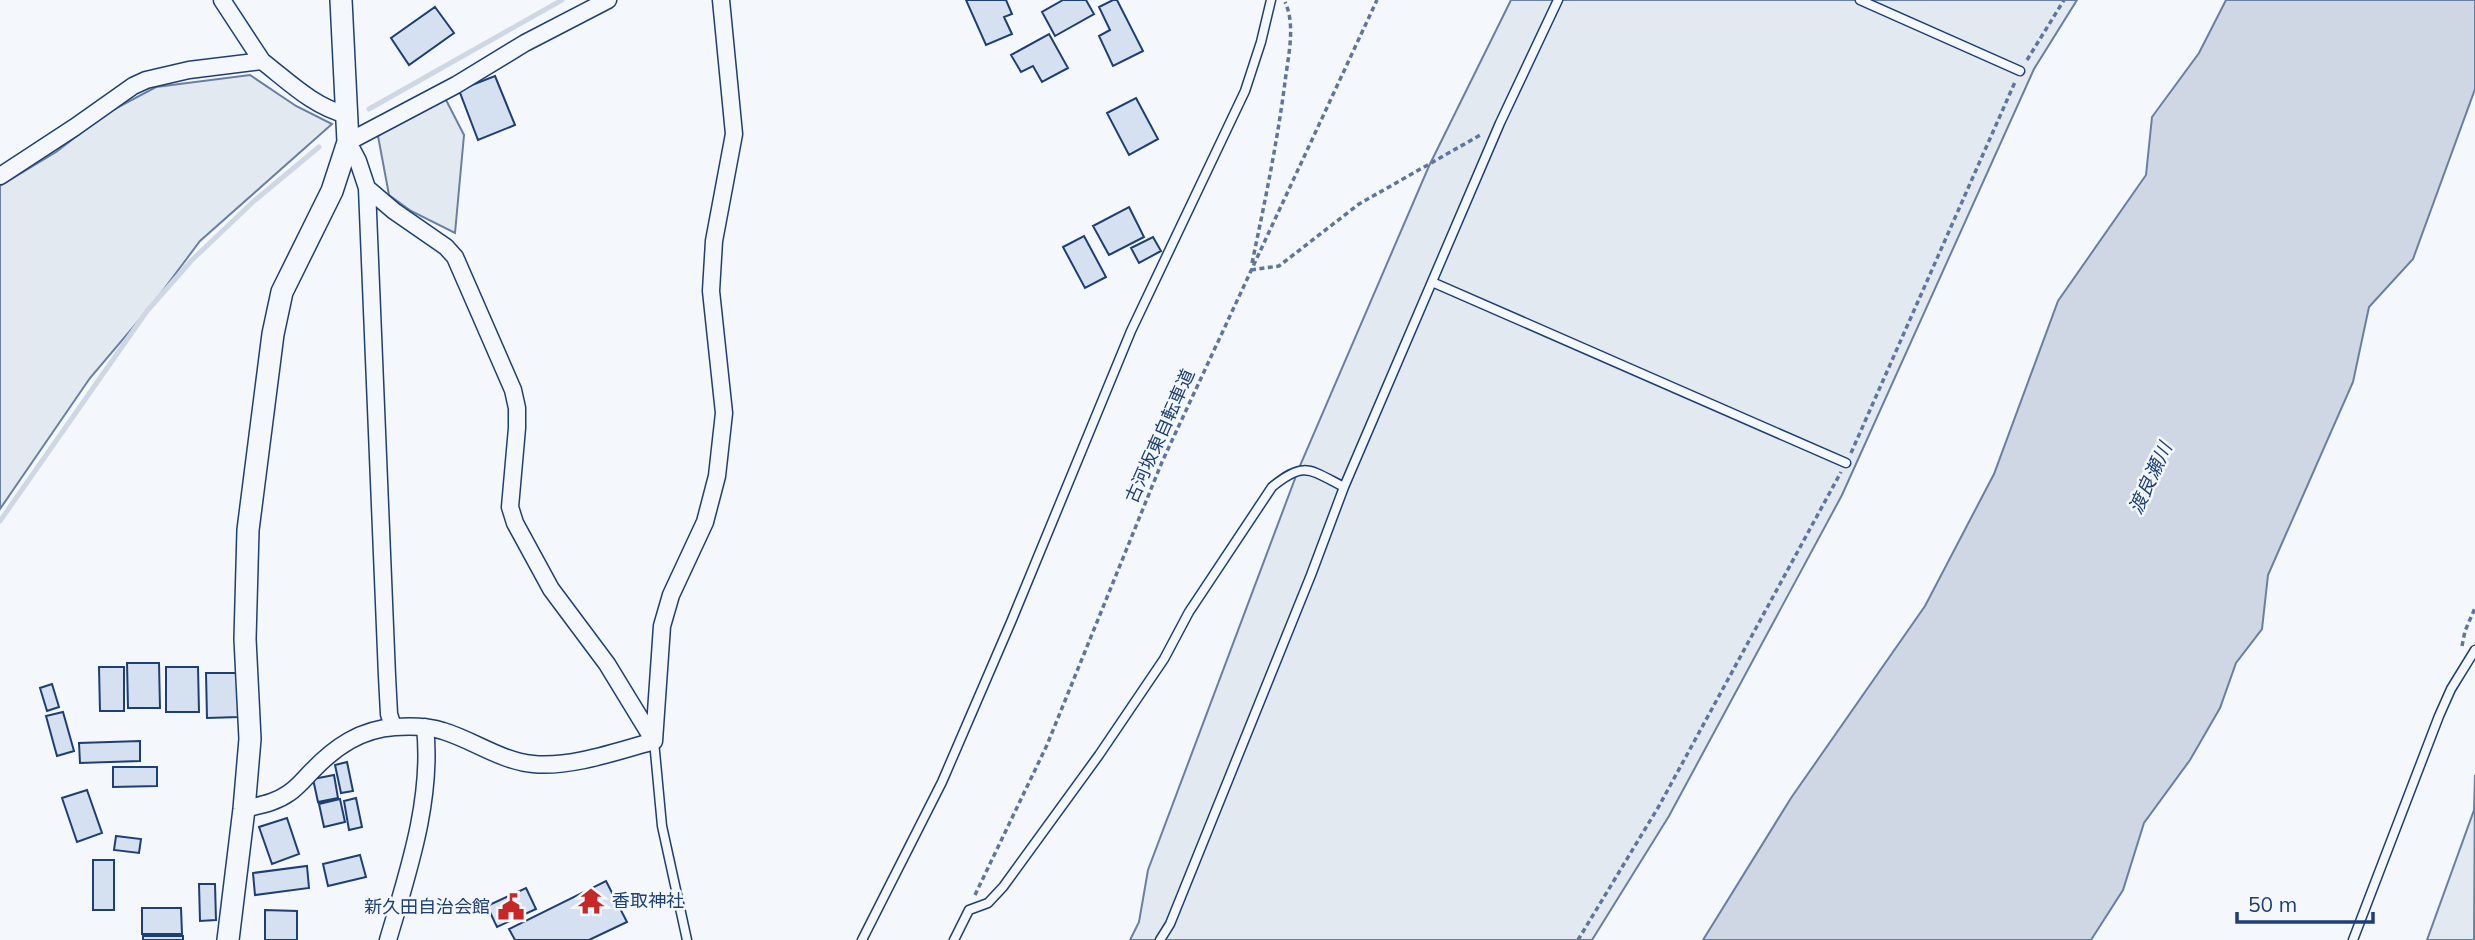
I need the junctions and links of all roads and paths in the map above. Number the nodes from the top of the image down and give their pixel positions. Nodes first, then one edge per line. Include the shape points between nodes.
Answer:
1 (222, 0) edge
2 (341, 0) edge
3 (608, 0) edge
4 (721, 0) edge
5 (1270, 0) edge
6 (1284, 0) edge
7 (1377, 0) edge
8 (1558, 0) edge
9 (1860, 0) edge
10 (2064, 0) edge
11 (262, 61) junction
12 (2020, 71) junction
13 (347, 115) junction
14 (1500, 123) junction
15 (348, 142) junction
16 (0, 176) edge
17 (366, 188) junction
18 (1250, 271) junction
19 (1432, 282) junction
20 (1846, 463) junction
21 (1344, 487) junction
22 (2475, 608) edge
23 (2475, 650) edge
24 (2465, 666) junction
25 (393, 727) junction
26 (425, 727) junction
27 (654, 741) junction
28 (244, 809) junction
29 (979, 888) dead end
30 (228, 940) edge
31 (388, 940) edge
32 (687, 940) edge
33 (862, 940) edge
34 (954, 940) edge
35 (1160, 940) edge
36 (1578, 940) edge
37 (2353, 940) edge

1 - 11 street
2 - 13 street
3 - 15 street
4 - 27 street via 734,134 714,241 711,291 724,413 718,476 705,522 671,595 662,626
5 - 33 lane via 1245,91 1131,331 942,782
6 - 18 path via 1290,38 1282,105
7 - 18 path, 古河坂東自転車道
8 - 14 lane
9 - 12 lane
10 - 12 path
11 - 13 street via 315,103
11 - 16 street via 146,80
12 - 20 path
13 - 15 street
14 - 18 path via 1359,204 1279,266
14 - 19 lane
15 - 17 street
15 - 28 street via 332,191 282,292 273,334 248,530 245,639 250,739
17 - 25 street
17 - 27 street via 455,257 515,399 510,507 515,523 551,589 607,664
18 - 29 path, 古河坂東自転車道 via 1161,462 1047,745
19 - 20 lane
19 - 21 lane
20 - 36 path via 1659,806
21 - 34 lane via 1299,468 1272,486 1099,755 1003,887 988,903 969,910
21 - 35 lane
22 - 24 path via 2461,650
23 - 24 lane
24 - 37 lane via 2451,689
25 - 26 street
25 - 28 street via 343,743 291,792 274,802
26 - 27 street via 533,764 592,758
26 - 31 street via 426,779
27 - 32 lane via 662,826
28 - 30 street

